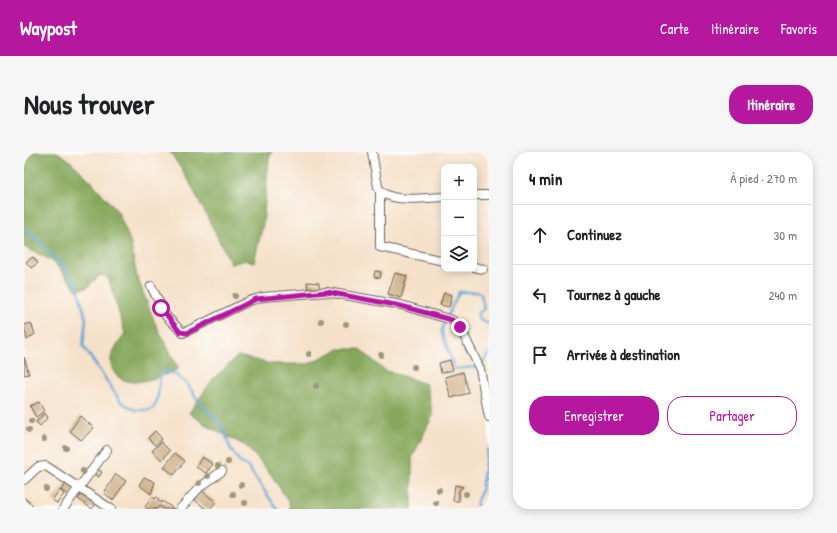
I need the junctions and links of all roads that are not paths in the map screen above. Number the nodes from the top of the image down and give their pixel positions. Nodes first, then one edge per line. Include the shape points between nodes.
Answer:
1 (372, 152) edge
2 (380, 191) junction
3 (489, 195) edge
4 (477, 196) edge
5 (441, 197) edge
6 (441, 260) edge
7 (477, 268) edge
8 (482, 269) dead end
9 (151, 286) dead end
10 (489, 417) edge
11 (107, 450) dead end
12 (222, 471) dead end
13 (24, 480) edge
14 (80, 487) junction
15 (63, 509) edge
16 (111, 509) edge
17 (180, 509) edge

1 - 2 street
2 - 5 street via 396,199
2 - 6 street via 380,248
3 - 4 street
7 - 8 street
9 - 10 street via 166,316 183,333 256,299 327,292 401,306 452,320 460,327 480,369
11 - 14 street
12 - 17 street via 194,493
13 - 14 street via 43,465
14 - 15 street
14 - 16 street

